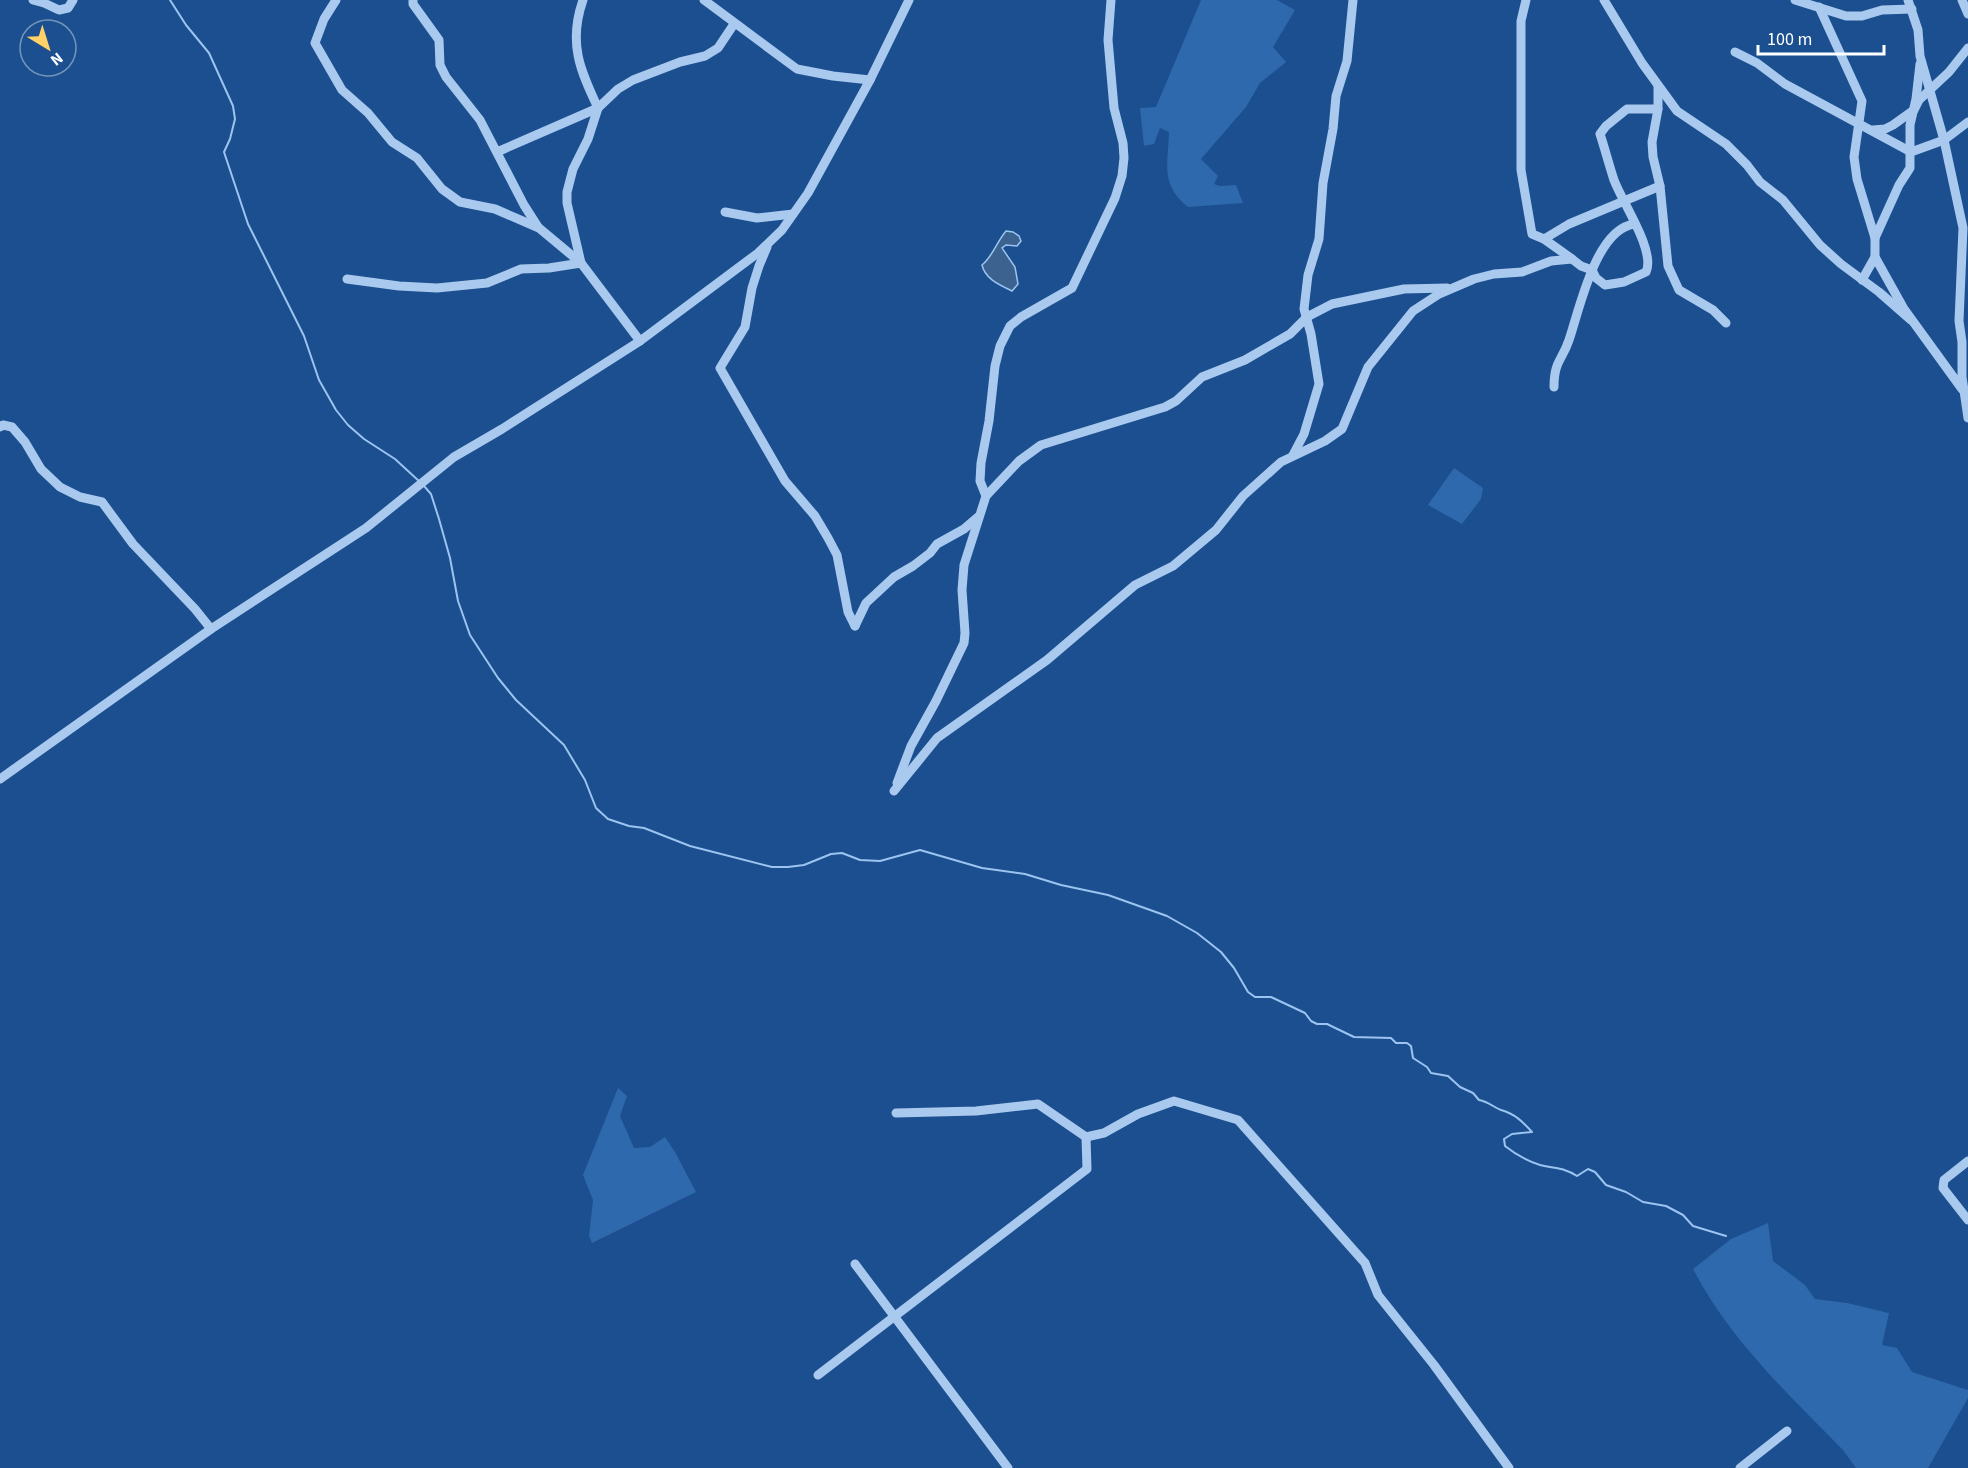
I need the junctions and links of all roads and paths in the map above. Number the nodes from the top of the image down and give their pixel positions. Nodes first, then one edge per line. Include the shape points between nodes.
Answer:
1 (33, 0) edge
2 (73, 0) edge
3 (336, 0) edge
4 (583, 0) edge
5 (704, 0) edge
6 (909, 0) edge
7 (1111, 0) edge
8 (1353, 0) edge
9 (1359, 0) edge
10 (1526, 0) edge
11 (1604, 0) edge
12 (1795, 0) edge
13 (1885, 0) edge
14 (1962, 0) edge
15 (411, 1) edge
16 (1910, 4) edge
17 (1819, 7) junction
18 (1882, 10) junction
19 (1351, 12) junction
20 (1968, 14) edge
21 (734, 24) junction
22 (1968, 48) edge
23 (1735, 52) dead end
24 (1920, 56) junction
25 (870, 80) junction
26 (1658, 86) junction
27 (1930, 90) junction
28 (598, 108) junction
29 (1658, 109) junction
30 (1914, 110) junction
31 (1968, 122) edge
32 (1857, 124) junction
33 (1872, 130) junction
34 (1944, 140) junction
35 (497, 152) junction
36 (1911, 152) junction
37 (1660, 186) junction
38 (1624, 202) junction
39 (725, 212) dead end
40 (793, 214) junction
41 (1635, 224) junction
42 (539, 228) junction
43 (1875, 238) junction
44 (1544, 239) junction
45 (769, 243) junction
46 (1875, 257) junction
47 (1572, 259) junction
48 (581, 263) junction
49 (1592, 270) junction
50 (347, 279) dead end
51 (1862, 280) junction
52 (1452, 288) junction
53 (1307, 317) junction
54 (1911, 320) junction
55 (1726, 323) dead end
56 (640, 340) junction
57 (1554, 387) dead end
58 (1964, 391) junction
59 (1968, 418) edge
60 (0, 428) edge
61 (1293, 455) junction
62 (986, 496) junction
63 (978, 517) junction
64 (211, 628) junction
65 (0, 779) edge
66 (896, 1113) dead end
67 (1086, 1137) junction
68 (1968, 1161) edge
69 (1968, 1220) edge
70 (855, 1264) dead end
71 (894, 1317) junction
72 (819, 1375) dead end
73 (1787, 1431) dead end
74 (1008, 1468) edge
75 (1509, 1468) edge
76 (1740, 1468) edge

1 - 2 street via 59,10 68,8
3 - 42 street via 315,43 342,90 368,112 392,142 417,158 450,195 460,202 495,209
4 - 28 street via 578,18 578,61
5 - 21 street
6 - 25 street
7 - 62 street via 1107,33 1114,108 1123,143 1122,176 1072,288 1021,316 1010,326 1000,346 981,463 980,481
8 - 19 street
9 - 19 street
10 - 44 street via 1521,21 1521,170 1532,234
11 - 26 street
12 - 17 street
13 - 18 street
14 - 20 street
15 - 35 street via 439,40 440,65 446,76 468,103
16 - 18 street
16 - 24 street
17 - 18 street via 1846,16
17 - 32 street via 1862,101
19 - 53 street via 1347,61 1336,96 1323,183 1319,239 1308,275 1304,309
21 - 25 street via 797,69
21 - 28 street via 712,52 633,80
22 - 27 street
23 - 32 street
24 - 27 street
24 - 30 street
25 - 40 street
26 - 29 street
26 - 51 street via 1677,111 1733,151 1783,200 1820,245
27 - 30 street
27 - 34 street
28 - 35 street
28 - 48 street via 567,192
29 - 37 street via 1652,142
29 - 38 street via 1627,109 1600,134
30 - 33 street via 1893,125
30 - 36 street
31 - 34 street
32 - 33 street
32 - 43 street via 1857,179
33 - 36 street
34 - 36 street
34 - 58 street via 1963,228 1959,321
35 - 42 street
36 - 43 street via 1910,168
37 - 38 street
37 - 55 street via 1668,266 1679,290 1713,310
38 - 41 street
38 - 44 street via 1569,224
39 - 40 street via 757,218
40 - 45 street
41 - 49 street via 1615,233
41 - 49 street via 1648,264 1646,272 1605,285
42 - 48 street
43 - 46 street
44 - 47 street
45 - 56 street
45 - 63 street via 752,288 745,327 720,368 785,481 815,516 837,555 855,626 866,603 888,582
46 - 51 street
46 - 54 street
47 - 49 street
47 - 52 street via 1551,261 1522,272 1481,277
48 - 50 street via 521,269 486,284 437,288
48 - 56 street
49 - 57 street via 1568,344 1557,362
51 - 54 street
52 - 53 street via 1404,289 1353,298
52 - 61 street via 1413,311 1380,350 1368,367 1342,429
53 - 61 street via 1319,384 1304,434
53 - 62 street via 1290,334 1245,360 1202,377 1176,401 1041,446 1019,461
54 - 58 street
56 - 64 street via 454,457 366,528
58 - 59 street
60 - 64 street via 12,427 41,469 60,487 102,502 133,544
61 - 63 street via 1253,485 1216,530 1173,566 1135,585 1047,660 937,738 894,791 911,746 964,643 964,565
62 - 63 street
64 - 65 street
66 - 67 street via 976,1111 1038,1104
67 - 71 street via 1087,1169
67 - 75 street via 1104,1133 1138,1114 1174,1101 1238,1120 1365,1263 1378,1295
68 - 69 street via 1944,1180 1943,1188
70 - 71 street
71 - 72 street
71 - 74 street
73 - 76 street

